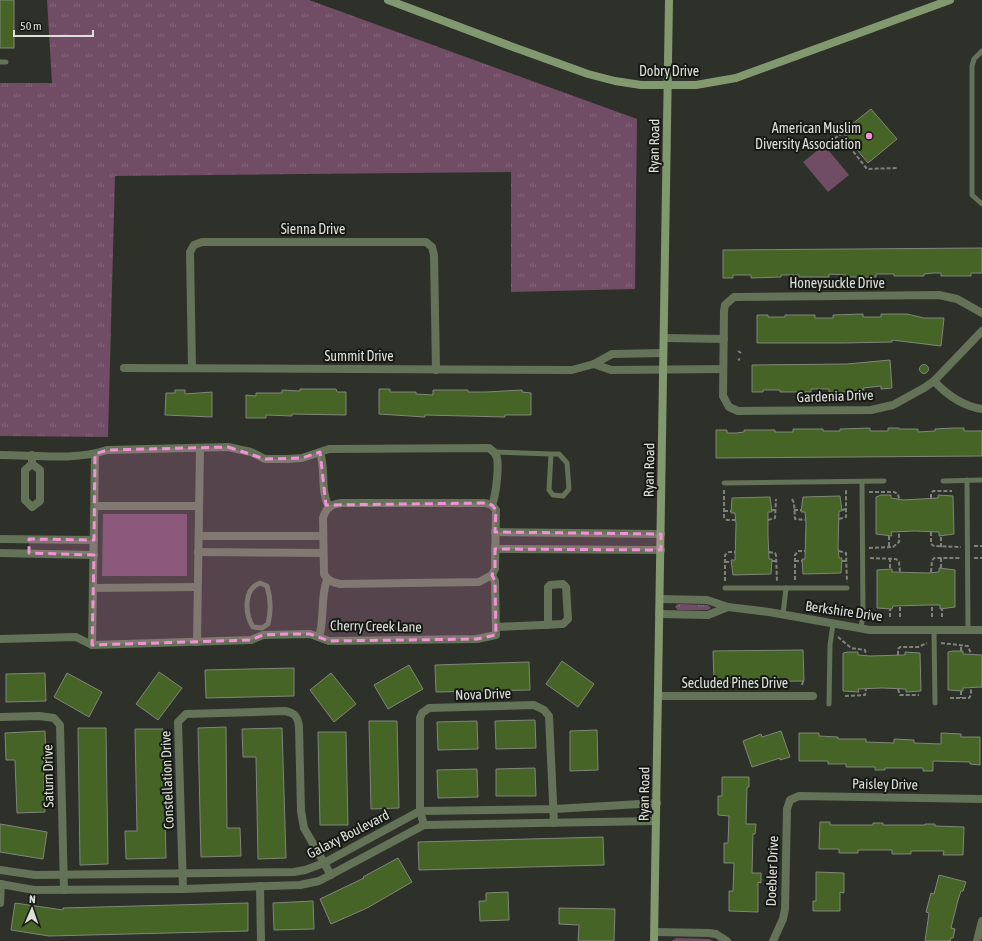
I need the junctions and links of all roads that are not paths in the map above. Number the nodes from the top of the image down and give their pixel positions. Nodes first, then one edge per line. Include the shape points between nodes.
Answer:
1 (388, 0) edge
2 (669, 0) edge
3 (950, 0) edge
4 (982, 51) edge
5 (668, 86) junction
6 (982, 204) edge
7 (982, 313) edge
8 (982, 332) edge
9 (664, 338) junction
10 (724, 339) junction
11 (663, 353) junction
12 (723, 354) joint
13 (594, 364) junction
14 (124, 368) dead end
15 (192, 368) junction
16 (663, 369) junction
17 (723, 369) junction
18 (436, 370) junction
19 (934, 381) junction
20 (982, 408) edge
21 (200, 448) junction
22 (320, 452) junction
23 (494, 452) junction
24 (0, 454) edge
25 (95, 454) junction
26 (551, 454) junction
27 (32, 455) junction
28 (32, 464) junction
29 (943, 480) dead end
30 (967, 480) junction
31 (982, 480) edge
32 (862, 482) junction
33 (884, 482) dead end
34 (724, 485) road end
35 (492, 505) junction
36 (94, 506) junction
37 (199, 506) junction
38 (329, 507) junction
39 (495, 532) junction
40 (661, 534) junction
41 (199, 536) junction
42 (323, 536) junction
43 (0, 539) edge
44 (29, 539) junction
45 (94, 540) junction
46 (495, 549) junction
47 (661, 550) junction
48 (198, 552) junction
49 (0, 553) edge
50 (29, 553) junction
51 (324, 553) junction
52 (94, 555) junction
53 (492, 575) junction
54 (327, 580) junction
55 (725, 586) road end
56 (197, 587) junction
57 (847, 587) road end
58 (93, 588) junction
59 (786, 588) junction
60 (660, 599) junction
61 (728, 608) junction
62 (659, 614) junction
63 (783, 615) junction
64 (833, 624) junction
65 (548, 625) junction
66 (496, 627) junction
67 (861, 629) junction
68 (934, 630) junction
69 (968, 630) junction
70 (982, 630) edge
71 (262, 632) junction
72 (319, 637) junction
73 (0, 638) edge
74 (196, 642) junction
75 (92, 645) junction
76 (658, 696) junction
77 (813, 696) dead end
78 (935, 703) dead end
79 (829, 704) dead end
80 (0, 717) edge
81 (982, 799) edge
82 (790, 800) joint
83 (657, 803) junction
84 (554, 809) junction
85 (420, 811) junction
86 (656, 821) junction
87 (554, 823) junction
88 (424, 825) junction
89 (324, 862) junction
90 (0, 870) edge
91 (182, 874) junction
92 (64, 875) junction
93 (331, 875) junction
94 (0, 884) edge
95 (260, 886) junction
96 (183, 889) junction
97 (64, 890) junction
98 (0, 903) edge
99 (982, 921) edge
100 (655, 937) edge
101 (261, 941) edge
102 (726, 941) edge
103 (773, 941) edge
104 (977, 941) edge

1 - 5 main road, Dobry Drive via 588,74 628,83
2 - 5 main road, Ryan Road
3 - 5 main road, Dobry Drive via 736,78 711,84
4 - 6 lane via 974,59 972,66 972,195
5 - 9 main road, Ryan Road
7 - 10 street, Honeysuckle Drive via 957,299 939,295 740,296 734,297 725,305
8 - 19 street
9 - 10 street
9 - 11 main road, Ryan Road
10 - 12 street, Honeysuckle Drive
11 - 13 street, Summit Drive via 612,354
11 - 16 main road, Ryan Road
12 - 17 street, Gardenia Drive
13 - 16 street via 611,370
13 - 18 street, Summit Drive via 572,370
14 - 15 street, Summit Drive
15 - 18 street, Summit Drive
15 - 18 street, Sienna Drive via 190,252 194,245 202,242 426,242 432,247 434,255
16 - 17 street
16 - 40 main road, Ryan Road
17 - 19 street, Gardenia Drive via 723,396 726,404 733,410 744,412 871,410 893,405
19 - 20 street via 959,402
21 - 22 street via 238,448 265,459 302,458
21 - 25 street via 107,450
21 - 37 street
22 - 23 street via 329,449 489,448
22 - 38 street via 324,471 324,493
23 - 26 lane
23 - 35 street via 497,459 495,498
24 - 27 street
25 - 27 street
25 - 36 street
26 - 26 lane via 559,454 567,463 569,489 563,496 554,495 549,490
27 - 28 street
28 - 28 street via 25,470 25,500 32,507 40,501 40,470
29 - 30 lane
30 - 31 lane
30 - 69 lane
32 - 33 lane
32 - 34 lane
32 - 67 lane
35 - 38 street via 341,503
35 - 39 street via 496,510
36 - 37 street
36 - 45 street
37 - 41 street
38 - 42 street via 324,512
39 - 40 street
39 - 46 street
40 - 47 main road, Ryan Road
41 - 42 street
41 - 48 street
42 - 51 street
43 - 44 street
44 - 45 street
44 - 50 street
45 - 52 street
46 - 47 street
46 - 53 street via 495,569
47 - 60 main road, Ryan Road
48 - 51 street
48 - 56 street
49 - 50 street
50 - 52 street
51 - 54 street via 324,574
52 - 58 street
53 - 54 street via 479,582 340,584
53 - 66 street via 495,581
54 - 72 street
55 - 59 lane
56 - 58 street
56 - 74 street
57 - 59 lane
58 - 75 street
59 - 63 lane
60 - 61 street, Berkshire Drive via 707,600
60 - 62 main road, Ryan Road
61 - 62 street, Berkshire Drive via 708,615
61 - 63 street, Berkshire Drive
62 - 76 main road, Ryan Road
63 - 64 street, Berkshire Drive
64 - 67 street, Berkshire Drive
64 - 79 lane
65 - 65 street via 563,624 568,618 566,587 563,584 550,584 548,587
65 - 66 street
66 - 72 street, Cherry Creek Lane via 496,635 477,639 329,641
67 - 68 street, Berkshire Drive
68 - 69 street, Berkshire Drive
68 - 78 lane
69 - 70 street, Berkshire Drive
71 - 71 lane via 270,616 270,595 267,586 260,583 252,586 248,607 253,627
71 - 72 street, Cherry Creek Lane via 310,634
71 - 74 street, Cherry Creek Lane via 251,640
73 - 75 street, Cherry Creek Lane via 76,637
74 - 75 street, Cherry Creek Lane
76 - 77 street, Secluded Pines Drive
76 - 83 main road, Ryan Road
80 - 92 street, Saturn Drive via 54,718 60,725
81 - 82 street, Paisley Drive via 799,796
82 - 103 street, Doebler Drive via 787,808 783,919
83 - 84 street, Galaxy Boulevard
83 - 86 main road, Ryan Road
84 - 85 street, Galaxy Boulevard
84 - 85 street, Nova Drive via 549,716 534,705 429,708 422,713
84 - 87 street, Nova Drive
85 - 88 street, Nova Drive
85 - 89 street, Galaxy Boulevard
86 - 87 street, Galaxy Boulevard
86 - 100 main road, Ryan Road
87 - 88 street, Galaxy Boulevard
88 - 93 street, Galaxy Boulevard
89 - 91 street, Galaxy Boulevard via 294,872
89 - 91 street, Constellation Drive via 304,828 301,811 299,727 296,715 285,711 186,714 178,722
89 - 93 street, Constellation Drive
90 - 92 street, Galaxy Boulevard via 35,875
91 - 92 street, Galaxy Boulevard
91 - 96 street, Constellation Drive
92 - 97 street, Saturn Drive
93 - 95 street, Galaxy Boulevard via 310,884
94 - 97 street, Galaxy Boulevard via 34,890
94 - 98 street
95 - 96 street, Galaxy Boulevard
95 - 101 street
96 - 97 street, Galaxy Boulevard
99 - 104 street
100 - 102 street via 709,933 716,934

